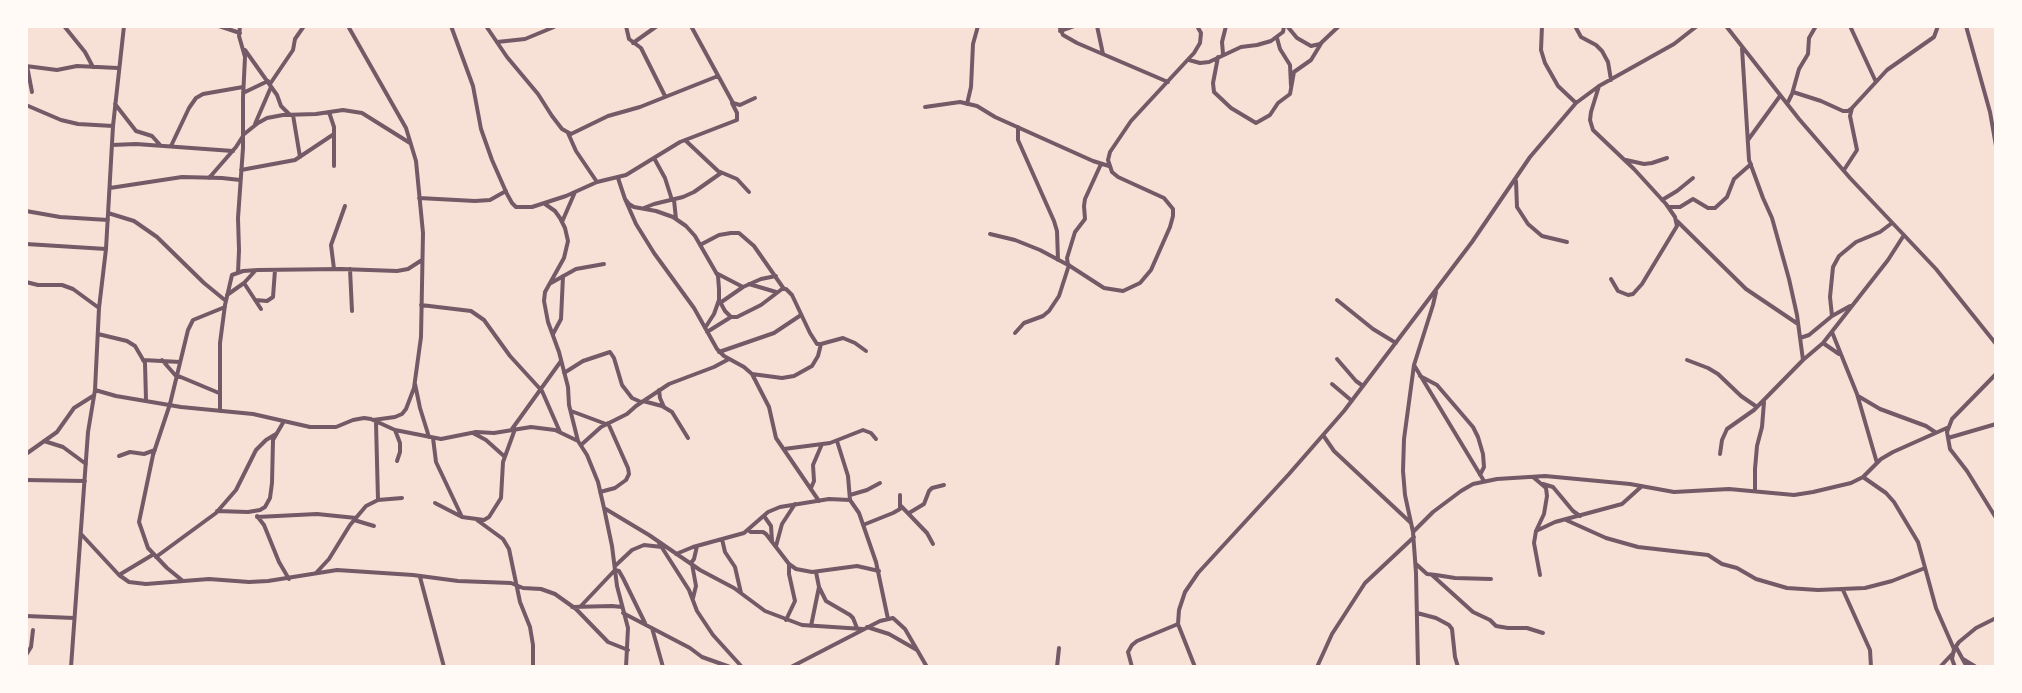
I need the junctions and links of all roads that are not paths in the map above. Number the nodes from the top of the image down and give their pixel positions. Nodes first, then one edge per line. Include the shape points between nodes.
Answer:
1 (64, 26) edge
2 (124, 26) edge
3 (219, 26) edge
4 (240, 26) edge
5 (304, 26) edge
6 (348, 26) edge
7 (451, 26) edge
8 (486, 26) edge
9 (626, 26) edge
10 (657, 26) edge
11 (691, 26) edge
12 (978, 26) edge
13 (1074, 26) edge
14 (1097, 26) edge
15 (1197, 26) edge
16 (1226, 26) edge
17 (1285, 26) edge
18 (1338, 26) edge
19 (1542, 26) edge
20 (1575, 26) edge
21 (1697, 26) edge
22 (1726, 26) edge
23 (1816, 26) edge
24 (1850, 26) edge
25 (1938, 26) edge
26 (1966, 26) edge
27 (554, 27) edge
28 (1060, 29) edge
29 (240, 33) junction
30 (1277, 38) junction
31 (497, 42) junction
32 (1322, 42) junction
33 (633, 43) junction
34 (1742, 47) junction
35 (243, 48) junction
36 (1103, 54) junction
37 (1221, 56) junction
38 (1188, 60) junction
39 (27, 66) edge
40 (93, 68) junction
41 (118, 68) junction
42 (718, 76) junction
43 (1612, 80) junction
44 (1168, 82) junction
45 (1876, 82) junction
46 (269, 84) junction
47 (1600, 86) junction
48 (243, 87) junction
49 (1292, 88) junction
50 (32, 92) dead end
51 (1793, 92) junction
52 (243, 93) junction
53 (665, 96) junction
54 (1780, 96) junction
55 (755, 98) dead end
56 (732, 102) junction
57 (1576, 103) junction
58 (115, 104) junction
59 (967, 104) junction
60 (1787, 104) junction
61 (26, 105) edge
62 (925, 107) dead end
63 (1852, 108) junction
64 (329, 112) junction
65 (291, 115) junction
66 (113, 126) junction
67 (254, 126) junction
68 (1018, 126) junction
69 (568, 133) junction
70 (334, 134) junction
71 (243, 135) junction
72 (685, 140) junction
73 (1748, 140) junction
74 (410, 143) junction
75 (112, 145) junction
76 (161, 146) junction
77 (172, 146) junction
78 (1996, 146) edge
79 (233, 151) junction
80 (300, 158) junction
81 (654, 158) junction
82 (1667, 158) dead end
83 (1624, 160) junction
84 (1101, 164) junction
85 (1751, 164) junction
86 (334, 166) dead end
87 (1109, 166) junction
88 (241, 170) junction
89 (1844, 170) junction
90 (721, 173) junction
91 (209, 178) junction
92 (618, 178) junction
93 (1693, 178) dead end
94 (1516, 179) junction
95 (240, 180) junction
96 (597, 182) junction
97 (110, 188) junction
98 (506, 191) junction
99 (575, 192) junction
100 (749, 192) dead end
101 (419, 198) junction
102 (625, 199) junction
103 (673, 200) junction
104 (1662, 200) junction
105 (545, 204) junction
106 (345, 206) dead end
107 (1668, 207) junction
108 (644, 208) junction
109 (26, 211) edge
110 (108, 213) junction
111 (676, 219) junction
112 (108, 220) junction
113 (1677, 221) junction
114 (562, 222) junction
115 (1892, 222) junction
116 (990, 234) dead end
117 (1904, 236) junction
118 (1567, 242) dead end
119 (26, 244) edge
120 (700, 245) junction
121 (106, 249) junction
122 (422, 260) junction
123 (1058, 260) junction
124 (604, 264) dead end
125 (1068, 265) junction
126 (334, 269) junction
127 (350, 269) junction
128 (256, 270) junction
129 (275, 270) junction
130 (238, 273) junction
131 (716, 273) junction
132 (563, 276) junction
133 (776, 276) junction
134 (1611, 279) dead end
135 (26, 282) edge
136 (244, 283) junction
137 (549, 284) junction
138 (749, 284) junction
139 (743, 287) junction
140 (784, 289) junction
141 (1436, 289) junction
142 (777, 292) junction
143 (227, 296) junction
144 (255, 300) junction
145 (1338, 300) dead end
146 (226, 301) junction
147 (719, 302) junction
148 (421, 305) junction
149 (1852, 305) junction
150 (225, 307) junction
151 (98, 308) junction
152 (260, 309) dead end
153 (352, 311) dead end
154 (801, 315) junction
155 (1832, 316) junction
156 (731, 317) junction
157 (1798, 324) junction
158 (706, 330) junction
159 (1832, 332) junction
160 (1016, 333) dead end
161 (98, 334) junction
162 (553, 334) junction
163 (1800, 338) junction
164 (1396, 343) junction
165 (1823, 343) junction
166 (820, 344) junction
167 (1996, 344) edge
168 (866, 351) dead end
169 (719, 352) junction
170 (1841, 356) junction
171 (729, 359) junction
172 (1337, 359) dead end
173 (143, 360) junction
174 (162, 360) junction
175 (1687, 360) dead end
176 (1803, 360) junction
177 (180, 362) junction
178 (561, 362) junction
179 (1414, 365) junction
180 (564, 373) junction
181 (752, 374) junction
182 (1996, 374) edge
183 (176, 376) junction
184 (1420, 376) junction
185 (415, 383) junction
186 (1332, 384) dead end
187 (1364, 386) junction
188 (95, 390) junction
189 (659, 390) junction
190 (542, 391) junction
191 (219, 393) junction
192 (93, 396) junction
193 (1858, 396) junction
194 (634, 399) junction
195 (146, 400) junction
196 (1352, 400) junction
197 (642, 401) junction
198 (1764, 401) junction
199 (170, 404) junction
200 (664, 407) junction
201 (1757, 407) junction
202 (634, 408) junction
203 (220, 411) junction
204 (571, 411) junction
205 (284, 421) junction
206 (375, 421) junction
207 (607, 423) junction
208 (1996, 424) edge
209 (1949, 427) junction
210 (514, 429) junction
211 (395, 430) junction
212 (560, 432) junction
213 (1935, 432) junction
214 (473, 433) junction
215 (276, 434) junction
216 (1323, 435) junction
217 (431, 437) junction
218 (688, 438) dead end
219 (1948, 438) junction
220 (876, 440) dead end
221 (837, 441) junction
222 (44, 442) junction
223 (579, 442) junction
224 (822, 444) junction
225 (155, 450) junction
226 (784, 450) junction
227 (26, 454) edge
228 (1720, 454) dead end
229 (119, 456) dead end
230 (504, 457) junction
231 (397, 461) dead end
232 (1877, 463) junction
233 (86, 464) junction
234 (1480, 475) junction
235 (1533, 477) junction
236 (1863, 477) junction
237 (26, 480) edge
238 (85, 481) junction
239 (1484, 481) junction
240 (880, 483) dead end
241 (1541, 484) junction
242 (944, 485) dead end
243 (1642, 486) junction
244 (811, 488) junction
245 (1755, 491) junction
246 (600, 492) junction
247 (900, 495) dead end
248 (850, 497) junction
249 (402, 498) dead end
250 (378, 500) junction
251 (818, 501) junction
252 (435, 503) dead end
253 (795, 504) junction
254 (901, 506) junction
255 (604, 508) junction
256 (217, 511) junction
257 (253, 511) junction
258 (909, 513) junction
259 (764, 516) junction
260 (1580, 516) junction
261 (257, 517) junction
262 (462, 517) junction
263 (1996, 518) edge
264 (355, 519) junction
265 (477, 520) junction
266 (1566, 520) junction
267 (1411, 523) junction
268 (863, 525) junction
269 (374, 526) dead end
270 (748, 530) junction
271 (1536, 531) junction
272 (81, 534) junction
273 (1413, 535) junction
274 (722, 539) junction
275 (772, 540) junction
276 (659, 542) junction
277 (934, 544) dead end
278 (697, 546) junction
279 (776, 546) junction
280 (662, 547) junction
281 (676, 554) junction
282 (155, 556) junction
283 (691, 564) junction
284 (789, 564) junction
285 (1416, 564) junction
286 (615, 568) junction
287 (1925, 568) junction
288 (878, 571) junction
289 (816, 572) junction
290 (316, 573) junction
291 (119, 575) junction
292 (1432, 575) junction
293 (1540, 575) dead end
294 (420, 577) junction
295 (289, 579) junction
296 (1490, 579) dead end
297 (183, 580) junction
298 (517, 584) junction
299 (819, 587) junction
300 (1843, 590) junction
301 (741, 593) junction
302 (692, 598) junction
303 (580, 606) junction
304 (572, 607) junction
305 (622, 607) junction
306 (623, 613) junction
307 (1417, 613) junction
308 (26, 616) edge
309 (74, 618) junction
310 (888, 618) junction
311 (1996, 618) edge
312 (786, 620) junction
313 (645, 624) junction
314 (1178, 624) junction
315 (810, 626) junction
316 (652, 628) junction
317 (857, 628) junction
318 (865, 628) junction
319 (33, 630) dead end
320 (1543, 634) dead end
321 (1059, 648) dead end
322 (1955, 649) junction
323 (628, 650) junction
324 (918, 651) junction
325 (26, 655) edge
326 (1963, 659) junction
327 (71, 667) edge
328 (444, 667) edge
329 (533, 667) edge
330 (626, 667) edge
331 (663, 667) edge
332 (730, 667) edge
333 (742, 667) edge
334 (791, 667) edge
335 (927, 667) edge
336 (1058, 667) edge
337 (1132, 667) edge
338 (1195, 667) edge
339 (1317, 667) edge
340 (1418, 667) edge
341 (1458, 667) edge
342 (1871, 667) edge
343 (1940, 667) edge
344 (1955, 667) edge
345 (1967, 667) edge
346 (1976, 667) edge

1 - 40 street via 85,52
2 - 41 street
3 - 29 street
4 - 29 street
5 - 46 street via 293,50
6 - 74 street via 406,128
7 - 98 street via 473,86 481,129
8 - 31 street
9 - 33 street
10 - 33 street
11 - 42 street
12 - 59 street
13 - 28 street
14 - 36 street
15 - 38 street via 1201,33 1200,43
16 - 37 street
17 - 30 street
17 - 32 street via 1305,44 1311,46
18 - 32 street
19 - 57 street via 1541,50 1545,63 1558,86
20 - 43 street via 1581,37 1602,51
21 - 43 street via 1674,44
22 - 34 street
23 - 51 street via 1809,38 1808,54 1799,69
24 - 45 street
25 - 45 street via 1934,37 1887,70
26 - 78 street
27 - 31 street via 526,39
28 - 36 street via 1077,43
29 - 35 street
30 - 37 street
30 - 49 street via 1290,65
31 - 69 street
32 - 49 street via 1311,60 1294,72
33 - 53 street via 641,48
34 - 54 street
34 - 73 street
35 - 46 street
35 - 48 street
36 - 44 street
37 - 38 street via 1209,62
37 - 49 street via 1213,83 1214,92 1253,122 1260,122 1270,115
38 - 44 street
39 - 40 street via 57,70 77,66
39 - 50 street
40 - 41 street
41 - 58 street
42 - 53 street
42 - 56 street
43 - 47 street
44 - 87 street via 1131,121 1110,152
45 - 63 street
46 - 52 street
46 - 65 street via 281,106
46 - 67 street
47 - 57 street
47 - 83 street via 1591,112 1593,130
48 - 52 street
48 - 77 street via 196,98
51 - 60 street
51 - 63 street via 1843,111
52 - 71 street
53 - 69 street via 608,116 574,134
54 - 60 street
54 - 73 street
55 - 56 street via 740,105
56 - 72 street via 737,120
57 - 94 street via 1530,157
58 - 66 street
58 - 76 street via 136,131 152,136
59 - 62 street
59 - 68 street
60 - 89 street
61 - 66 street via 60,120
63 - 89 street via 1850,116 1857,150
64 - 65 street
64 - 70 street
64 - 74 street via 362,113
65 - 67 street via 267,118
65 - 80 street
66 - 75 street
67 - 71 street
68 - 84 street
68 - 123 street via 1018,140 1057,231
69 - 96 street
70 - 80 street
70 - 86 street
71 - 79 street
71 - 88 street
72 - 81 street
72 - 90 street
73 - 85 street
74 - 101 street via 416,161
75 - 76 street
75 - 97 street
76 - 77 street
77 - 79 street
79 - 91 street
80 - 88 street
81 - 92 street
81 - 103 street
82 - 83 street via 1644,164
83 - 104 street
84 - 87 street
84 - 125 street via 1085,199 1085,218 1075,232
85 - 107 street via 1734,179 1727,197 1715,208 1708,208 1693,199 1680,206
85 - 157 street via 1772,218
87 - 125 street via 1118,177 1164,198 1173,209 1170,227 1151,270 1140,283 1123,291 1104,288
88 - 95 street
89 - 115 street
90 - 100 street via 736,179
90 - 103 street via 694,192
91 - 95 street
91 - 97 street via 162,179
92 - 96 street
92 - 102 street
93 - 104 street
94 - 118 street via 1517,207 1528,224 1542,236
94 - 141 street
95 - 130 street
96 - 99 street
97 - 110 street
98 - 101 street via 490,200
98 - 105 street via 516,206 532,208
99 - 105 street
99 - 114 street
101 - 122 street
102 - 108 street via 634,207
102 - 158 street via 636,224
103 - 108 street
103 - 111 street
104 - 107 street
105 - 114 street
106 - 126 street via 331,246
107 - 113 street
108 - 111 street
109 - 112 street
110 - 112 street
110 - 146 street via 134,221 157,237
111 - 120 street via 691,231
112 - 121 street
113 - 134 street via 1674,233 1636,292 1628,296 1624,294
113 - 157 street via 1746,289
114 - 137 street via 568,241 564,258
115 - 117 street
115 - 155 street via 1880,232 1856,242 1839,256 1832,267
116 - 123 street via 1015,240
117 - 149 street
117 - 167 street via 1936,269
119 - 121 street
120 - 131 street
120 - 133 street via 719,235 739,234 754,246
121 - 151 street
122 - 127 street via 408,269 397,271
122 - 148 street
123 - 125 street
124 - 132 street via 586,266
125 - 160 street via 1059,296 1049,311 1024,323
126 - 127 street
126 - 129 street
127 - 153 street
128 - 129 street
128 - 130 street
128 - 136 street
129 - 144 street via 273,297 267,301
130 - 143 street via 231,277
131 - 139 street
131 - 147 street
132 - 137 street
132 - 162 street via 561,319
133 - 138 street
133 - 140 street
135 - 151 street via 62,285
136 - 143 street
136 - 144 street
137 - 162 street via 544,301
138 - 139 street
138 - 142 street
139 - 147 street
140 - 142 street
140 - 154 street via 792,295
141 - 164 street
141 - 179 street
142 - 156 street via 746,314
143 - 146 street
144 - 152 street
145 - 164 street via 1366,325
146 - 150 street
147 - 156 street
147 - 158 street
148 - 185 street
148 - 190 street via 471,310
149 - 155 street
149 - 159 street
150 - 177 street via 193,320
150 - 191 street
151 - 161 street
154 - 166 street via 814,340
154 - 169 street via 774,333
155 - 163 street via 1809,335
156 - 158 street
157 - 163 street
158 - 169 street
159 - 165 street
159 - 170 street
161 - 173 street via 127,341 135,346
161 - 188 street
162 - 178 street
163 - 176 street
164 - 187 street
165 - 170 street
165 - 176 street
166 - 168 street via 843,338
166 - 181 street via 812,366 794,376 782,378
169 - 171 street
170 - 193 street
171 - 181 street
171 - 189 street
172 - 187 street
173 - 174 street
173 - 195 street
174 - 177 street
174 - 183 street
175 - 201 street via 1718,374
176 - 198 street
177 - 183 street
178 - 180 street
178 - 190 street
179 - 184 street
179 - 267 street via 1403,471
180 - 194 street via 583,361 610,352 622,385
180 - 204 street
181 - 226 street via 770,407 776,438
182 - 209 street via 1952,419
183 - 191 street
183 - 199 street
184 - 234 street
184 - 234 street via 1437,385 1473,427 1483,454 1484,467
185 - 206 street via 402,414
185 - 217 street
186 - 196 street
187 - 196 street
188 - 192 street
188 - 195 street
189 - 197 street
189 - 200 street
190 - 210 street via 526,408
190 - 212 street
191 - 203 street
192 - 222 street via 74,408 57,432
192 - 233 street
193 - 213 street
193 - 232 street
194 - 197 street
194 - 202 street
195 - 199 street
196 - 216 street
197 - 200 street
197 - 202 street
198 - 201 street
198 - 245 street
199 - 203 street
199 - 225 street
200 - 218 street via 672,412
201 - 228 street via 1728,429
202 - 207 street
203 - 205 street
204 - 207 street
204 - 223 street
205 - 206 street via 322,428 364,418
205 - 215 street
206 - 211 street
206 - 250 street
207 - 223 street
207 - 246 street via 629,474 615,488
208 - 219 street
209 - 213 street
209 - 219 street
210 - 212 street via 541,427
210 - 214 street
210 - 230 street
211 - 217 street
211 - 231 street via 400,443
212 - 223 street
213 - 232 street
214 - 217 street via 448,439
214 - 230 street
215 - 256 street via 256,450 236,490
215 - 257 street via 270,498 265,507
216 - 267 street via 1334,451
216 - 314 street via 1198,573 1185,592 1178,610
217 - 262 street via 436,462
219 - 263 street via 1950,449
220 - 221 street via 863,430
221 - 224 street
221 - 248 street via 848,476
222 - 227 street
222 - 233 street via 63,448
223 - 246 street
224 - 226 street
224 - 244 street via 813,465
225 - 229 street
225 - 282 street via 139,522 148,548
226 - 244 street
230 - 265 street via 501,498 489,517
232 - 236 street
233 - 238 street
234 - 239 street
235 - 239 street
235 - 241 street
235 - 243 street via 1558,476
236 - 245 street via 1851,483 1794,495
236 - 287 street via 1886,494 1905,518 1918,542
237 - 238 street
238 - 272 street
239 - 273 street via 1449,499
240 - 248 street
241 - 260 street via 1553,487
241 - 271 street via 1546,488 1547,496 1544,514
242 - 258 street via 929,491 924,504
243 - 245 street via 1674,492
243 - 260 street via 1622,504
244 - 251 street
246 - 255 street
247 - 254 street
248 - 251 street
248 - 268 street
249 - 250 street
250 - 264 street via 366,506
251 - 253 street
252 - 262 street
253 - 259 street
253 - 279 street via 782,524
254 - 258 street
254 - 268 street via 893,514
255 - 276 street
255 - 286 street
256 - 257 street
256 - 282 street
257 - 261 street
258 - 277 street
259 - 270 street
259 - 275 street via 771,526
260 - 266 street
261 - 264 street via 332,514
261 - 295 street via 264,525
262 - 265 street
264 - 269 street
264 - 290 street
265 - 298 street via 503,539 509,549
266 - 271 street
266 - 300 street via 1606,538 1629,544 1708,555 1756,579 1787,588
267 - 273 street
268 - 288 street
270 - 274 street
270 - 275 street via 763,532
271 - 293 street via 1534,543
272 - 291 street
272 - 309 street
273 - 285 street
273 - 339 street via 1365,583 1332,634
274 - 278 street
274 - 301 street via 725,552 735,567
275 - 279 street
276 - 280 street
276 - 281 street
278 - 281 street
278 - 283 street
279 - 284 street
280 - 286 street via 644,545 632,550
280 - 302 street
281 - 283 street
282 - 291 street
282 - 297 street
283 - 301 street
283 - 302 street via 696,586
284 - 289 street via 796,569
284 - 312 street via 795,601
285 - 292 street
285 - 307 street
286 - 303 street
286 - 305 street
286 - 313 street
287 - 300 street via 1892,581
287 - 322 street via 1936,608
288 - 289 street via 857,566
288 - 310 street
289 - 299 street
290 - 294 street via 337,570
290 - 295 street
291 - 297 street via 129,582 146,584
292 - 296 street
292 - 320 street via 1473,612 1496,626 1527,628
294 - 298 street
294 - 328 street
295 - 297 street via 248,582
298 - 304 street via 523,588 547,591
298 - 329 street via 532,636
299 - 315 street
299 - 317 street via 826,601 850,615
300 - 342 street via 1870,650
301 - 312 street via 765,611
302 - 333 street via 712,635
303 - 304 street
303 - 305 street
304 - 323 street via 608,642
305 - 306 street
306 - 313 street
306 - 323 street via 628,628
307 - 340 street
307 - 341 street via 1449,625
308 - 309 street
309 - 327 street
310 - 318 street
310 - 324 street via 901,624
311 - 322 street via 1965,635
312 - 315 street
313 - 316 street
314 - 337 street via 1132,645 1128,652
314 - 338 street
315 - 317 street
316 - 331 street
316 - 332 street via 702,657
317 - 318 street
318 - 324 street via 889,634
318 - 334 street
319 - 325 street via 32,647
321 - 336 street
322 - 326 street
322 - 343 street
322 - 344 street via 1952,660
323 - 330 street
324 - 335 street
326 - 345 street
326 - 346 street

